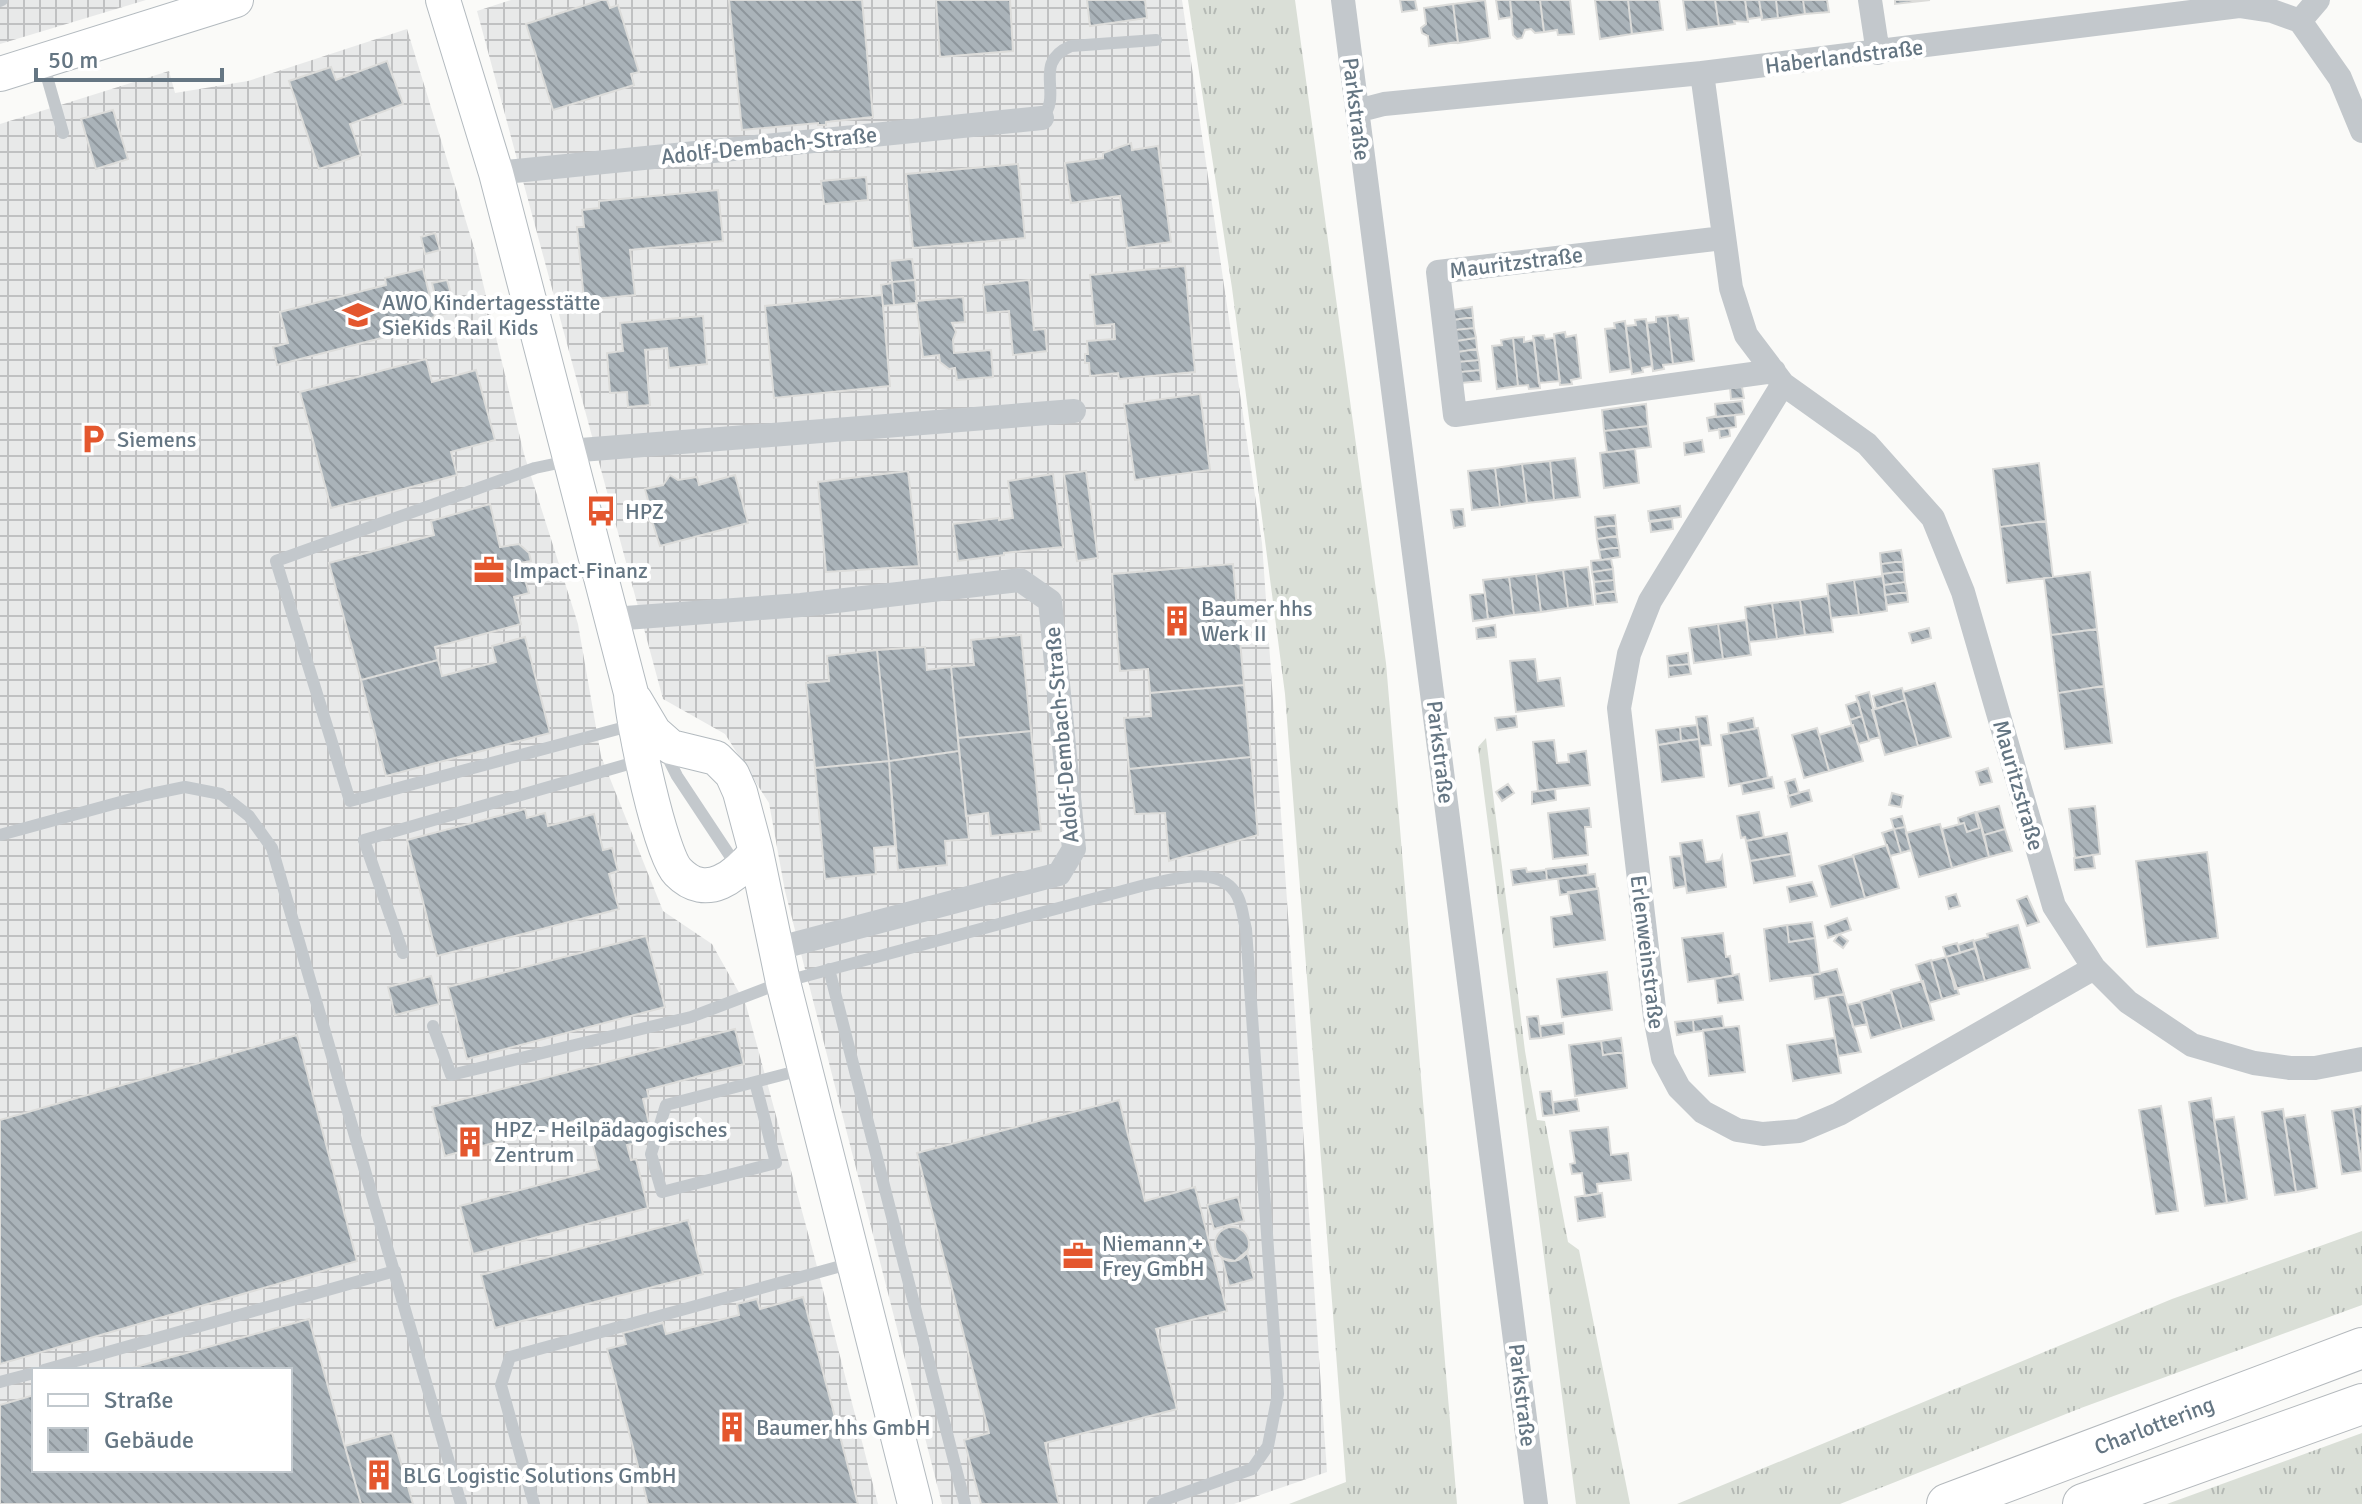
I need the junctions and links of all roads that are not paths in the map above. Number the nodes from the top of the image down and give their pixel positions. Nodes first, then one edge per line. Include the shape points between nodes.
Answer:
1 (443, 0) edge
2 (1343, 0) edge
3 (1870, 0) edge
4 (2318, 0) edge
5 (218, 3) edge
6 (2300, 21) junction
7 (1156, 40) dead end
8 (1878, 53) junction
9 (42, 61) junction
10 (1702, 73) junction
11 (0, 74) edge
12 (1357, 111) junction
13 (1042, 118) joint
14 (2362, 131) edge
15 (63, 133) dead end
16 (496, 173) junction
17 (1723, 238) junction
18 (1779, 378) junction
19 (1074, 411) dead end
20 (570, 456) junction
21 (612, 619) junction
22 (647, 744) junction
23 (0, 835) edge
24 (740, 868) junction
25 (772, 938) junction
26 (403, 953) dead end
27 (2094, 968) junction
28 (829, 969) junction
29 (783, 982) junction
30 (433, 1026) dead end
31 (2362, 1059) edge
32 (804, 1070) junction
33 (755, 1082) junction
34 (855, 1263) junction
35 (395, 1271) junction
36 (2362, 1348) edge
37 (51, 1368) edge
38 (32, 1374) edge
39 (0, 1382) edge
40 (2362, 1404) edge
41 (461, 1504) edge
42 (534, 1504) edge
43 (915, 1504) edge
44 (965, 1504) edge
45 (1153, 1504) edge
46 (1536, 1504) edge
47 (1947, 1504) edge
48 (2083, 1504) edge

1 - 16 main road
2 - 12 street, Parkstraße
3 - 8 street
4 - 6 street
5 - 9 main road
6 - 8 street, Haberlandstraße via 2239,6
6 - 14 street via 2340,78
7 - 13 lane via 1060,51 1051,64 1050,107
8 - 10 street, Haberlandstraße
9 - 11 main road
9 - 15 lane
10 - 12 street, Haberlandstraße via 1384,104
10 - 17 street, Mauritzstraße
12 - 46 street, Parkstraße
13 - 16 street, Adolf-Dembach-Straße
16 - 20 main road
17 - 18 street, Mauritzstraße via 1746,335
17 - 18 street, Mauritzstraße via 1438,272 1455,415
18 - 27 street, Mauritzstraße via 1867,444 1933,518 1963,592 2054,906
18 - 27 street, Erlenweinstraße via 1650,601 1629,654 1619,708 1655,1017 1663,1058 1679,1088 1703,1112 1737,1130 1799,1131 1839,1114
19 - 20 street
20 - 21 main road
20 - 22 lane via 276,561 350,801
21 - 22 main road
21 - 25 street, Adolf-Dembach-Straße via 801,605 1020,580 1050,601 1074,849 1059,874
22 - 24 lane
22 - 24 main road via 716,758 732,774 740,792
22 - 24 main road via 666,848 677,872 709,885
22 - 26 lane via 364,840
23 - 35 lane via 185,787 221,794 249,816 272,848
24 - 25 main road via 745,897
25 - 29 main road
27 - 31 street, Mauritzstraße via 2128,1002 2192,1045 2290,1068
28 - 29 lane
28 - 44 lane
28 - 45 lane via 1145,885 1219,878 1237,894 1246,929 1278,1394 1268,1446 1252,1469
29 - 30 lane via 691,1017 451,1075
29 - 32 main road
32 - 33 lane
32 - 34 main road
33 - 33 lane via 666,1105 651,1154 662,1192 776,1163
34 - 42 lane via 510,1357 501,1385
34 - 43 main road
35 - 37 lane
35 - 41 lane
36 - 47 highway, Charlottering
38 - 39 lane
40 - 48 highway

